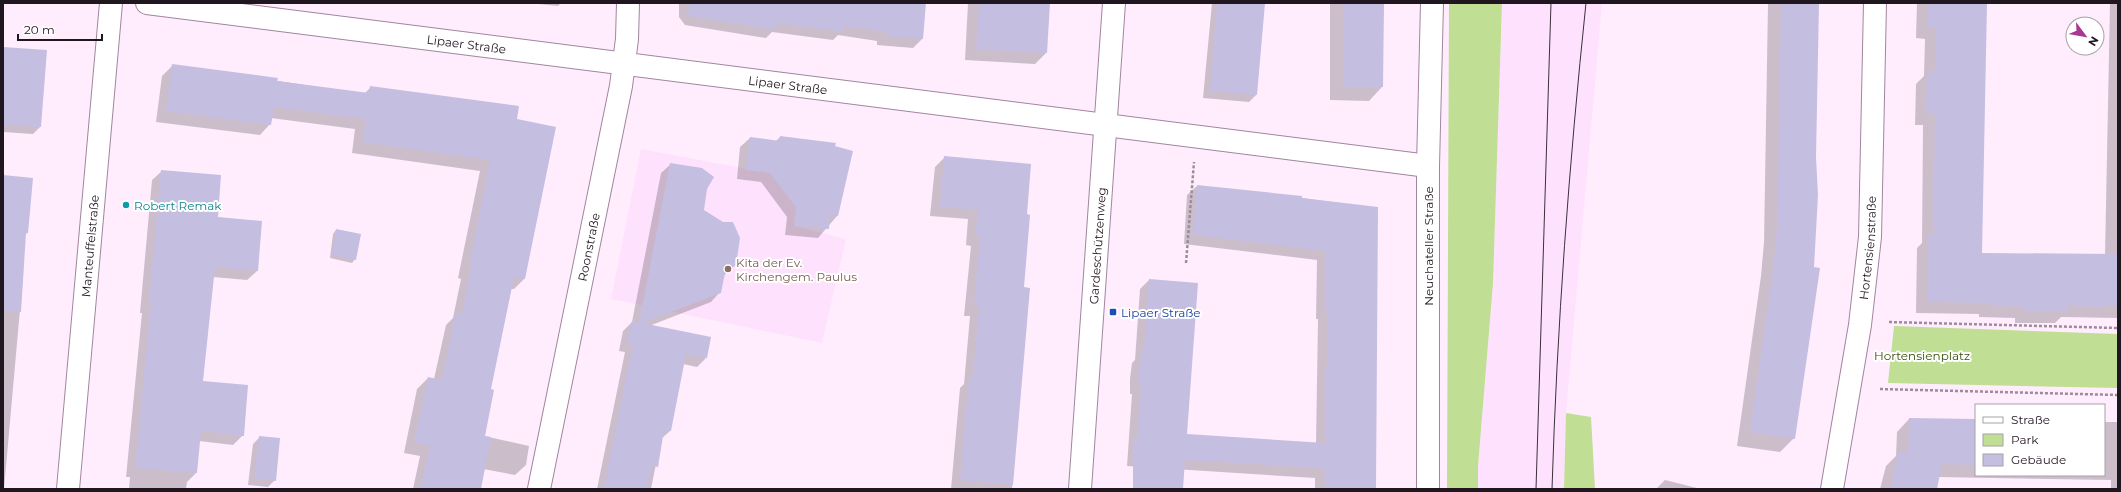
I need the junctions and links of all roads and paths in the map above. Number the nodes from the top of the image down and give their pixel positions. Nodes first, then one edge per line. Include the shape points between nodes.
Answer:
1 (111, 3) edge
2 (147, 3) edge
3 (628, 3) edge
4 (1114, 3) edge
5 (1432, 3) edge
6 (1875, 3) edge
7 (624, 64) junction
8 (1105, 126) junction
9 (1194, 158) dead end
10 (1428, 166) junction
11 (1186, 263) dead end
12 (1889, 322) dead end
13 (2118, 328) edge
14 (1880, 389) dead end
15 (2118, 395) edge
16 (68, 489) edge
17 (539, 489) edge
18 (1080, 489) edge
19 (1428, 489) edge
20 (1832, 489) edge

1 - 16 street, Manteuffelstraße
2 - 7 street, Lipaer Straße
3 - 7 street, Roonstraße
4 - 8 street, Gardeschützenweg
5 - 10 street, Neuchateller Straße
6 - 20 street, Hortensienstraße via 1870,237 1860,325
7 - 8 street, Lipaer Straße
7 - 17 street, Roonstraße
8 - 10 street, Lipaer Straße
8 - 18 street, Gardeschützenweg
9 - 11 path
10 - 19 street, Neuchateller Straße
12 - 13 path
14 - 15 path

